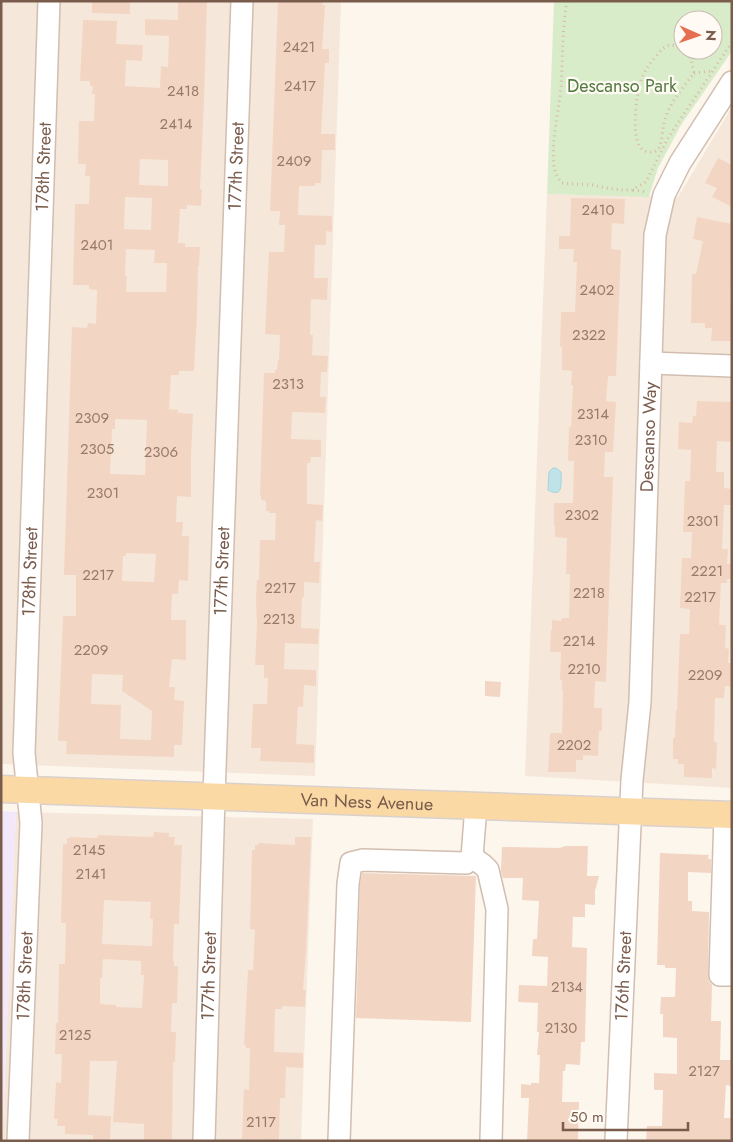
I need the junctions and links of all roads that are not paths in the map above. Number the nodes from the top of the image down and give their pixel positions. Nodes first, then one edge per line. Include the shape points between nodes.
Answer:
1 (49, 1) edge
2 (242, 1) edge
3 (726, 87) edge
4 (651, 364) junction
5 (732, 366) edge
6 (1, 789) edge
7 (28, 790) junction
8 (214, 796) junction
9 (476, 806) junction
10 (630, 811) junction
11 (728, 815) edge
12 (472, 857) junction
13 (732, 975) edge
14 (18, 1141) edge
15 (204, 1141) edge
16 (340, 1141) edge
17 (491, 1141) edge
18 (616, 1141) edge

1 - 7 street, 178th Street via 24,753
2 - 8 street, 177th Street
3 - 4 street, Descanso Way via 664,195 655,235
4 - 5 street
4 - 10 street, Descanso Way via 640,702
6 - 7 main road, Van Ness Avenue
7 - 8 main road, Van Ness Avenue
7 - 14 street, 178th Street via 31,823
8 - 9 main road, Van Ness Avenue
8 - 15 street, 177th Street
9 - 10 main road, Van Ness Avenue
9 - 12 street
10 - 11 main road, Van Ness Avenue
10 - 18 street, 176th Street
11 - 13 street via 720,975
12 - 16 street via 466,863 363,860 351,863
12 - 17 street via 488,870 497,909

